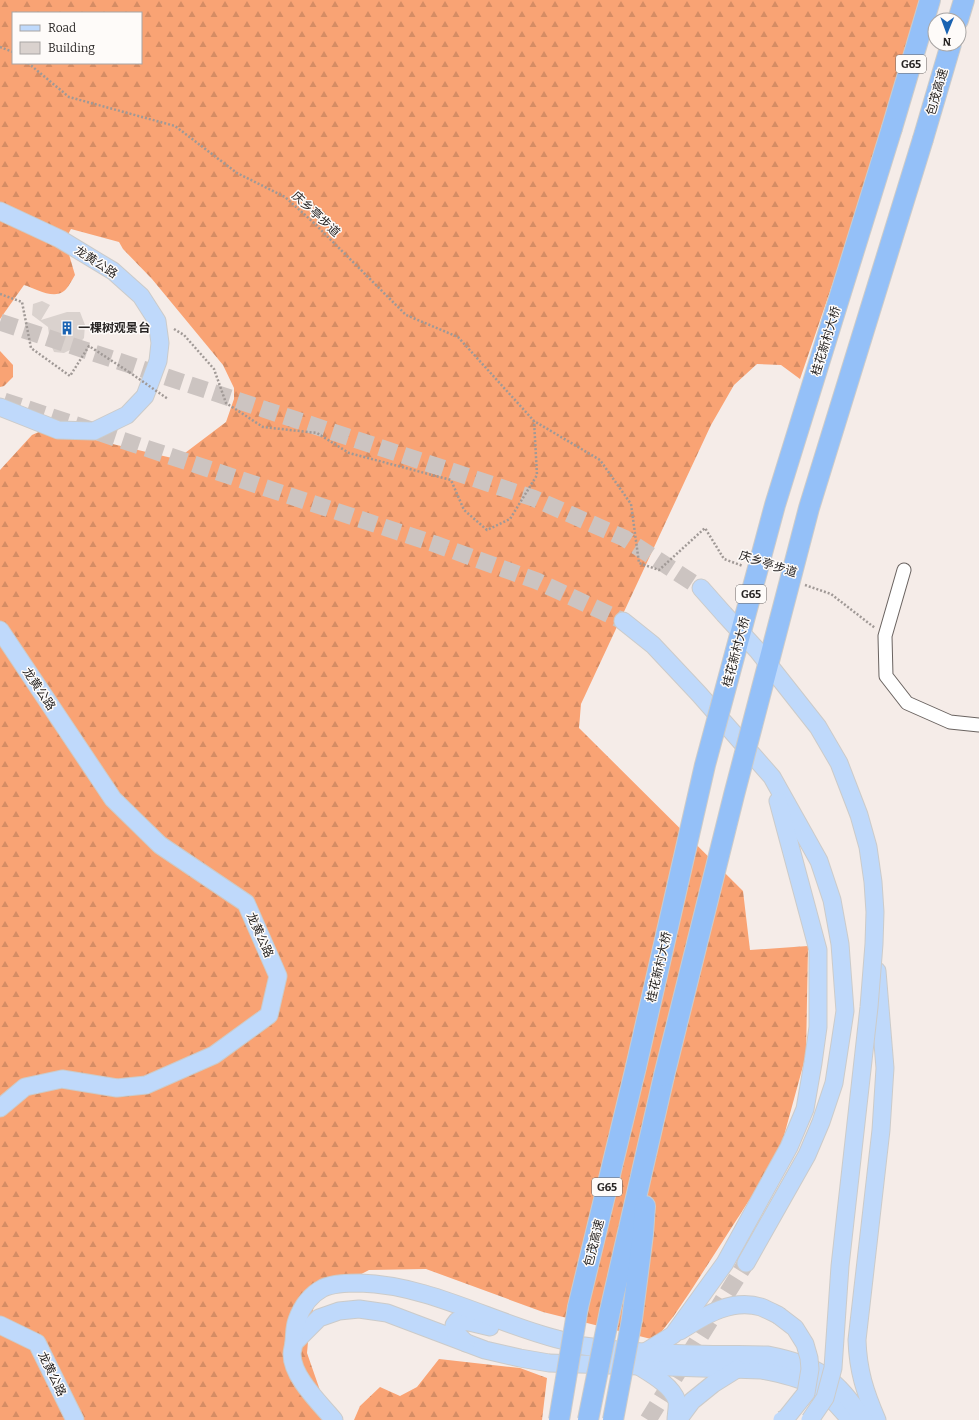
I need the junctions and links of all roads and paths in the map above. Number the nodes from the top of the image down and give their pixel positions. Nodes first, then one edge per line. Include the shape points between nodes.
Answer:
1 (930, 0) edge
2 (964, 0) edge
3 (960, 12) edge
4 (0, 47) edge
5 (12, 52) edge
6 (949, 52) edge
7 (29, 64) edge
8 (0, 211) edge
9 (0, 294) edge
10 (157, 322) junction
11 (168, 399) dead end
12 (0, 407) edge
13 (534, 421) junction
14 (745, 566) dead end
15 (904, 570) dead end
16 (802, 585) dead end
17 (701, 588) tunnel mouth
18 (623, 621) tunnel mouth
19 (0, 630) edge
20 (885, 636) junction
21 (979, 726) edge
22 (772, 777) junction
23 (874, 944) junction
24 (636, 1067) joint
25 (0, 1108) edge
26 (649, 1144) junction
27 (746, 1263) tunnel mouth
28 (0, 1325) edge
29 (673, 1335) junction
30 (559, 1340) junction
31 (294, 1343) junction
32 (467, 1343) junction
33 (768, 1355) junction
34 (643, 1359) junction
35 (735, 1370) junction
36 (75, 1420) edge
37 (334, 1420) edge
38 (559, 1420) edge
39 (588, 1420) edge
40 (613, 1420) edge
41 (677, 1420) edge
42 (782, 1420) edge
43 (810, 1420) edge
44 (850, 1420) edge
45 (864, 1420) edge
46 (877, 1420) edge

1 - 24 highway, 桂花新村大桥 / G65, bridge via 771,521 705,765
2 - 3 highway
4 - 5 path
6 - 26 highway, 包茂高速 / G65, bridge via 809,508 734,795
7 - 13 path, 庆乡亭步道 via 70,97 175,126 237,173 285,197 406,315 458,337
8 - 10 main road, 龙黄公路 via 60,239 113,271 141,296
9 - 11 path, bridge via 22,302 31,348 70,376 89,346
10 - 12 main road, 龙黄公路 via 160,343 158,361 145,396 127,416 94,431 58,430
10 - 13 path via 184,335 214,369 226,403 263,427 318,433 348,453 451,480 464,510 487,530 510,519 537,475
13 - 14 path, 庆乡亭步道 via 600,460 631,504 638,563 659,570 705,528 724,560
15 - 20 street
16 - 20 path, 庆乡亭步道 via 831,594
17 - 23 main road, bridge via 758,650 818,727 839,763 868,847 876,912
18 - 22 main road, bridge via 653,645
19 - 25 main road, 龙黄公路 via 113,799 160,845 246,903 278,976 269,1015 214,1055 146,1085 117,1088 62,1079 25,1087
20 - 21 street via 886,676 906,702 950,722
22 - 27 main road via 819,860 832,900 840,944 845,1010 834,1083 821,1122 793,1180
22 - 29 main road via 818,950 818,1027 813,1064 805,1109 788,1147 725,1263
23 - 43 main road, bridge via 840,1266 833,1368 825,1398
23 - 46 main road, bridge via 885,1068 881,1130 857,1340 858,1361 866,1395
24 - 38 highway, 包茂高速 / G65, bridge via 578,1307
26 - 39 highway, G65, bridge via 610,1311
26 - 40 highway, bridge via 643,1234 632,1319
28 - 36 main road, 龙黄公路 via 37,1343
29 - 34 main road
29 - 42 main road, bridge via 708,1314 732,1306 760,1307 778,1315 795,1328 805,1344 810,1369 806,1393
30 - 31 main road via 536,1334 429,1294 392,1286 346,1283 324,1288 310,1296 300,1310
30 - 32 main road via 526,1336 457,1321 454,1331
30 - 34 main road
31 - 32 main road via 319,1318 359,1309 387,1313
31 - 37 main road via 292,1354 297,1372
32 - 34 main road via 492,1352 549,1362
33 - 34 main road
33 - 35 main road
33 - 45 main road via 807,1365 824,1374 839,1387
34 - 35 main road
34 - 41 main road via 677,1402
35 - 41 main road via 692,1401
35 - 44 main road via 761,1370 802,1379 832,1398

